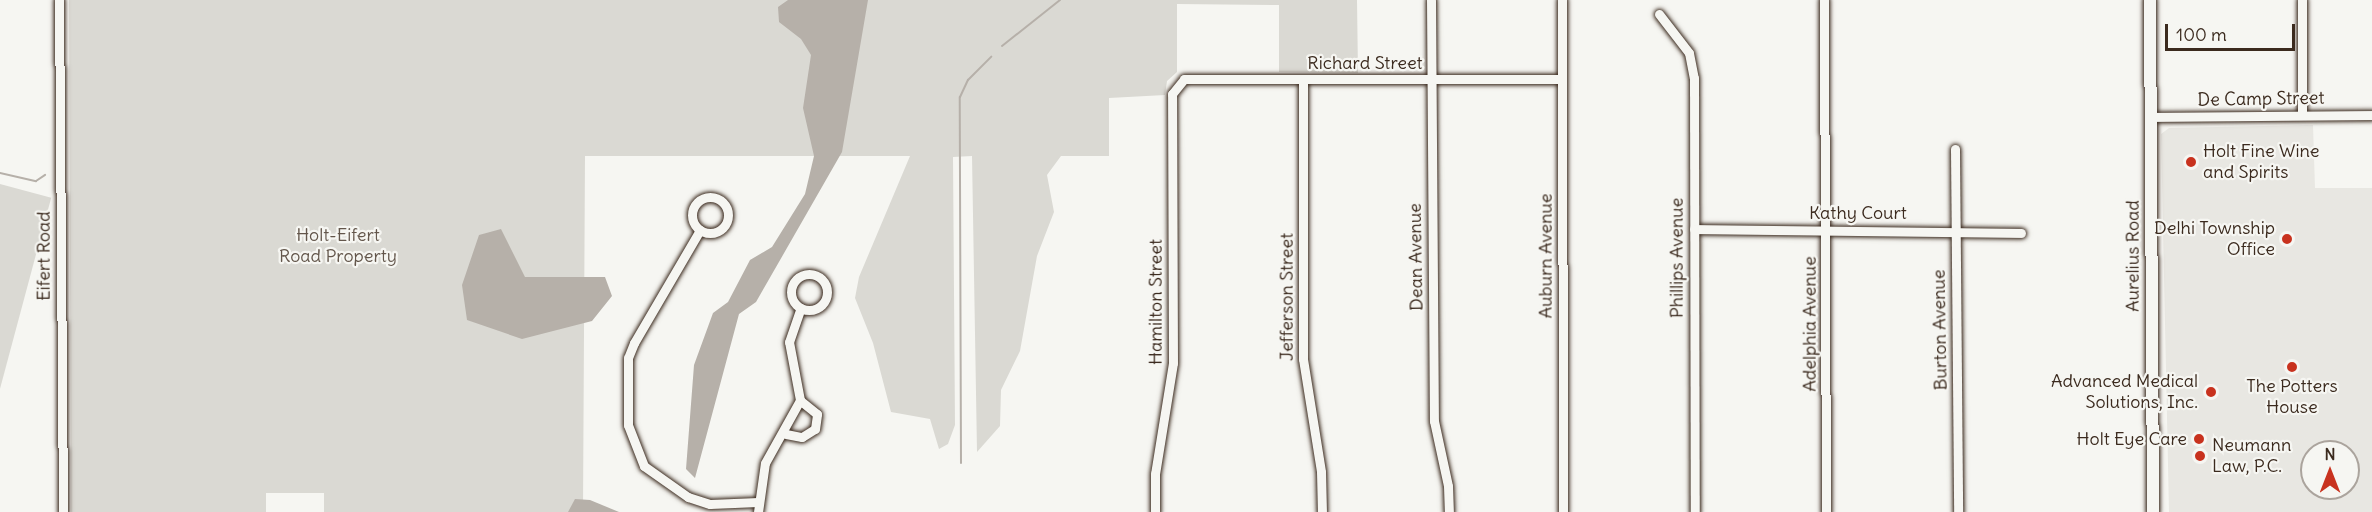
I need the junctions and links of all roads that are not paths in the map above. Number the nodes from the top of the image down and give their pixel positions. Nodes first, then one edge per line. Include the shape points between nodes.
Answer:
1 (59, 0) edge
2 (1431, 0) edge
3 (1562, 0) edge
4 (2150, 0) edge
5 (2302, 0) edge
6 (1824, 1) edge
7 (1659, 14) dead end
8 (1431, 79) junction
9 (1562, 79) junction
10 (1303, 80) junction
11 (1174, 90) joint
12 (2302, 115) junction
13 (2372, 115) edge
14 (2150, 117) junction
15 (1955, 149) dead end
16 (1694, 229) junction
17 (700, 230) junction
18 (1827, 230) junction
19 (1956, 232) junction
20 (2021, 233) dead end
21 (801, 308) dead end
22 (800, 400) junction
23 (786, 434) junction
24 (758, 507) edge
25 (63, 512) edge
26 (1155, 512) edge
27 (1322, 512) edge
28 (1449, 512) edge
29 (1563, 512) edge
30 (1695, 512) edge
31 (1826, 512) edge
32 (1958, 512) edge
33 (2153, 512) edge

1 - 25 street, Eifert Road
2 - 8 street, Dean Avenue
3 - 9 street, Auburn Avenue
4 - 14 street, Aurelius Road
5 - 12 street
6 - 18 street, Adelphia Avenue
7 - 16 street, Phillips Avenue via 1692,64
8 - 9 street, Richard Street
8 - 10 street, Richard Street
8 - 28 street, Dean Avenue via 1434,421 1448,486
9 - 29 street, Auburn Avenue
10 - 11 street, Richard Street via 1195,77 1184,79
10 - 27 street, Jefferson Street via 1303,359 1321,472
11 - 26 street, Hamilton Street via 1173,363 1155,474
12 - 13 street, De Camp Street
12 - 14 street, De Camp Street
14 - 33 street, Aurelius Road
15 - 19 street, Burton Avenue
16 - 18 street, Kathy Court
16 - 30 street, Phillips Avenue
17 - 17 street via 693,221 694,205 706,196 719,198 728,209 724,227 713,233
17 - 24 street via 628,358 627,425 644,466 688,497 710,504
18 - 19 street, Kathy Court
18 - 31 street, Adelphia Avenue
19 - 20 street, Kathy Court
19 - 32 street, Burton Avenue
21 - 22 street via 789,342
22 - 23 street
22 - 23 street via 814,408 815,429 802,437
23 - 24 street via 765,463

